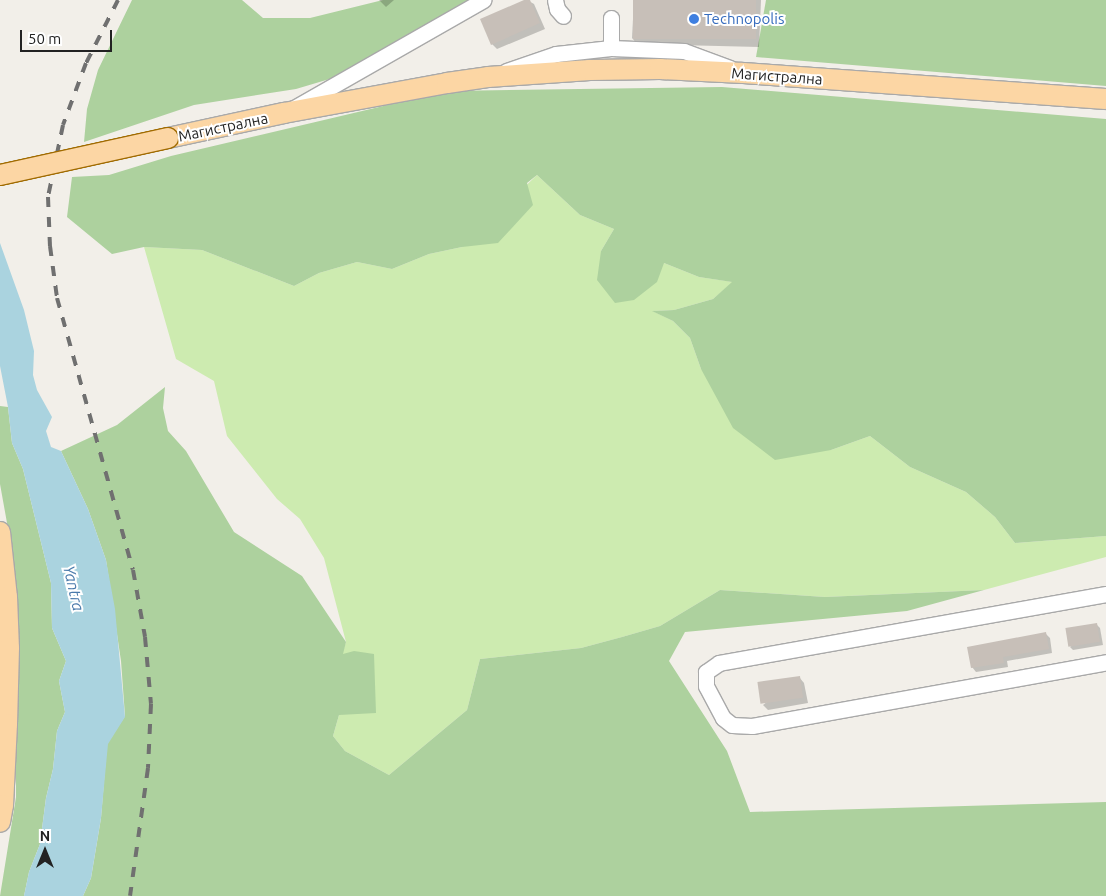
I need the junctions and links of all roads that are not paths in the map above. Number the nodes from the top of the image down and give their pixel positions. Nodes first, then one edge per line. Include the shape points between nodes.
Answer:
1 (483, 0) edge
2 (555, 0) edge
3 (563, 16) dead end
4 (611, 18) dead end
5 (611, 48) junction
6 (743, 73) junction
7 (488, 77) junction
8 (447, 83) junction
9 (1106, 99) edge
10 (1106, 106) edge
11 (284, 114) junction
12 (0, 176) edge
13 (0, 532) edge
14 (1106, 594) edge
15 (1106, 662) edge
16 (0, 822) edge

1 - 11 street
2 - 3 street via 556,9
4 - 5 street
5 - 6 street via 684,51
5 - 7 street via 556,54
6 - 7 main road, Магистрална via 590,70
6 - 9 main road, Магистрална
7 - 8 main road, Магистрална
8 - 10 main road, Магистрална via 660,77
8 - 11 main road, Магистрална
11 - 12 main road, Магистрална, bridge
13 - 16 main road via 9,648
14 - 15 street via 719,663 706,672 706,686 723,718 732,725 752,726

